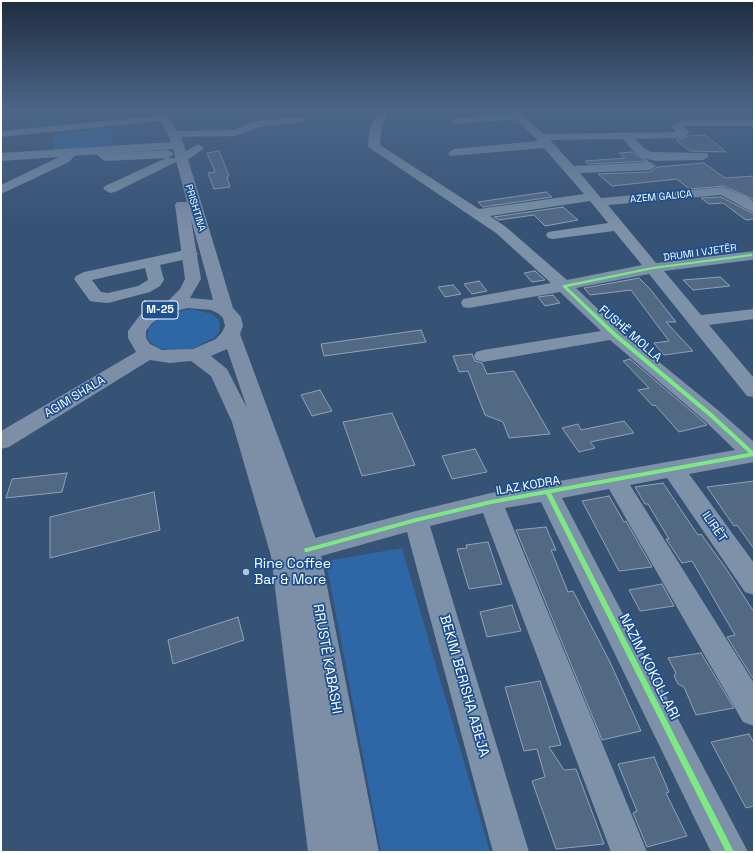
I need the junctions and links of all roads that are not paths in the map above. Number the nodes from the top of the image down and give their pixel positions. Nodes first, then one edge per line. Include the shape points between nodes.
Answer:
1 (173, 148) joint
2 (158, 149) edge
3 (172, 149) edge
4 (378, 149) edge
5 (480, 149) edge
6 (550, 149) edge
7 (640, 149) edge
8 (454, 152) dead end
9 (71, 153) junction
10 (703, 156) dead end
11 (1, 157) edge
12 (650, 166) dead end
13 (570, 170) junction
14 (630, 177) dead end
15 (580, 180) junction
16 (110, 189) dead end
17 (1, 190) edge
18 (754, 190) edge
19 (723, 191) junction
20 (596, 200) junction
21 (753, 208) edge
22 (476, 214) junction
23 (618, 226) junction
24 (553, 235) dead end
25 (190, 254) junction
26 (751, 255) dead end
27 (152, 262) dead end
28 (652, 268) junction
29 (564, 286) junction
30 (469, 303) dead end
31 (173, 306) junction
32 (754, 314) edge
33 (696, 321) junction
34 (228, 322) junction
35 (614, 334) junction
36 (144, 348) junction
37 (195, 355) junction
38 (483, 356) dead end
39 (754, 391) edge
40 (1, 424) edge
41 (1, 441) edge
42 (754, 454) edge
43 (673, 469) junction
44 (615, 480) junction
45 (548, 493) junction
46 (491, 502) junction
47 (416, 520) junction
48 (307, 550) junction
49 (754, 584) edge
50 (754, 711) edge
51 (326, 852) edge
52 (362, 852) edge
53 (511, 852) edge
54 (629, 852) edge
55 (730, 852) edge

1 - 25 main road, PRISHTINA / M-25
1 - 34 main road, PRISHTINA / M-25
2 - 9 main road
3 - 16 street
4 - 22 street, FUSHË MOLLA
5 - 8 street
6 - 13 street, DRUMI I VJETËR
7 - 10 street via 647,155 656,157
9 - 11 main road
9 - 17 street via 65,159
12 - 13 street
13 - 15 street, DRUMI I VJETËR
14 - 15 street
15 - 20 street, DRUMI I VJETËR
18 - 19 street, AZEM GALICA
19 - 20 street, AZEM GALICA
19 - 21 street
20 - 22 street
20 - 23 street, DRUMI I VJETËR
22 - 29 street, FUSHË MOLLA via 501,230
23 - 24 street
23 - 28 street, DRUMI I VJETËR
25 - 27 street
25 - 31 main road, PRISHTINA / M-25 via 193,279
26 - 28 street, DRUMI I VJETËR
28 - 29 street
28 - 33 street, DRUMI I VJETËR
29 - 30 street
29 - 35 street, FUSHË MOLLA
31 - 34 main road, PRISHTINA / M-25 via 202,303 215,305
31 - 36 main road, PRISHTINA / M-25 via 153,314 140,325 137,338
32 - 33 street
33 - 39 street, DRUMI I VJETËR
34 - 37 main road via 223,343
34 - 48 main road, RRUSTË KABASHI / M-25
35 - 38 street
35 - 42 street, FUSHË MOLLA
36 - 37 main road via 170,357
36 - 40 main road, AGIM SHALA
36 - 41 main road, AGIM SHALA
37 - 51 main road, RRUSTË KABASHI via 220,373 243,422 284,556
42 - 43 street, ILAZ KODRA
43 - 44 street, ILAZ KODRA
43 - 49 street, ILIRËT
44 - 45 street, ILAZ KODRA
44 - 50 street
45 - 46 street, ILAZ KODRA
45 - 55 street, NAZIM KOKOLLARI
46 - 47 street, ILAZ KODRA
46 - 54 street
47 - 48 street, ILAZ KODRA
47 - 53 street, BEKIM BERISHA ABEJA
48 - 52 main road, RRUSTË KABASHI / M-25

